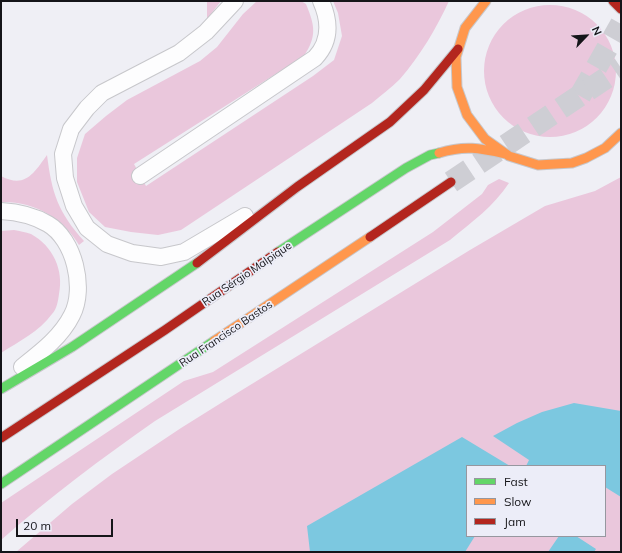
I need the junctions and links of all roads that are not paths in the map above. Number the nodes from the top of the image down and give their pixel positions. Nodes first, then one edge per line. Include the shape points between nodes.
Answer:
1 (235, 1) edge
2 (321, 1) edge
3 (486, 1) edge
4 (613, 1) edge
5 (475, 8) edge
6 (621, 9) edge
7 (458, 49) junction
8 (621, 133) edge
9 (621, 140) edge
10 (610, 144) junction
11 (506, 154) junction
12 (140, 176) dead end
13 (451, 182) tunnel mouth
14 (297, 187) junction
15 (1, 211) edge
16 (1, 383) edge
17 (1, 389) edge
18 (1, 438) edge
19 (1, 484) edge

1 - 14 lane via 206,32 179,53 102,93 87,108 71,129 63,154 65,178 74,206 87,228 108,244 132,253 161,256 184,252
2 - 12 lane via 328,35 315,58
3 - 5 street
4 - 6 street
5 - 7 street
7 - 11 street via 455,74 464,110 485,140
7 - 14 street via 424,90 390,122
8 - 10 street
9 - 10 street
10 - 11 street via 589,157 565,164 528,163
11 - 18 street, Rua Sérgio Malpique via 480,148 455,148 430,155 406,168
13 - 19 street, Rua Francisco Bastos
14 - 17 street via 198,263 72,346
15 - 16 lane via 32,216 49,224 70,250 78,283 77,300 65,328 40,353

